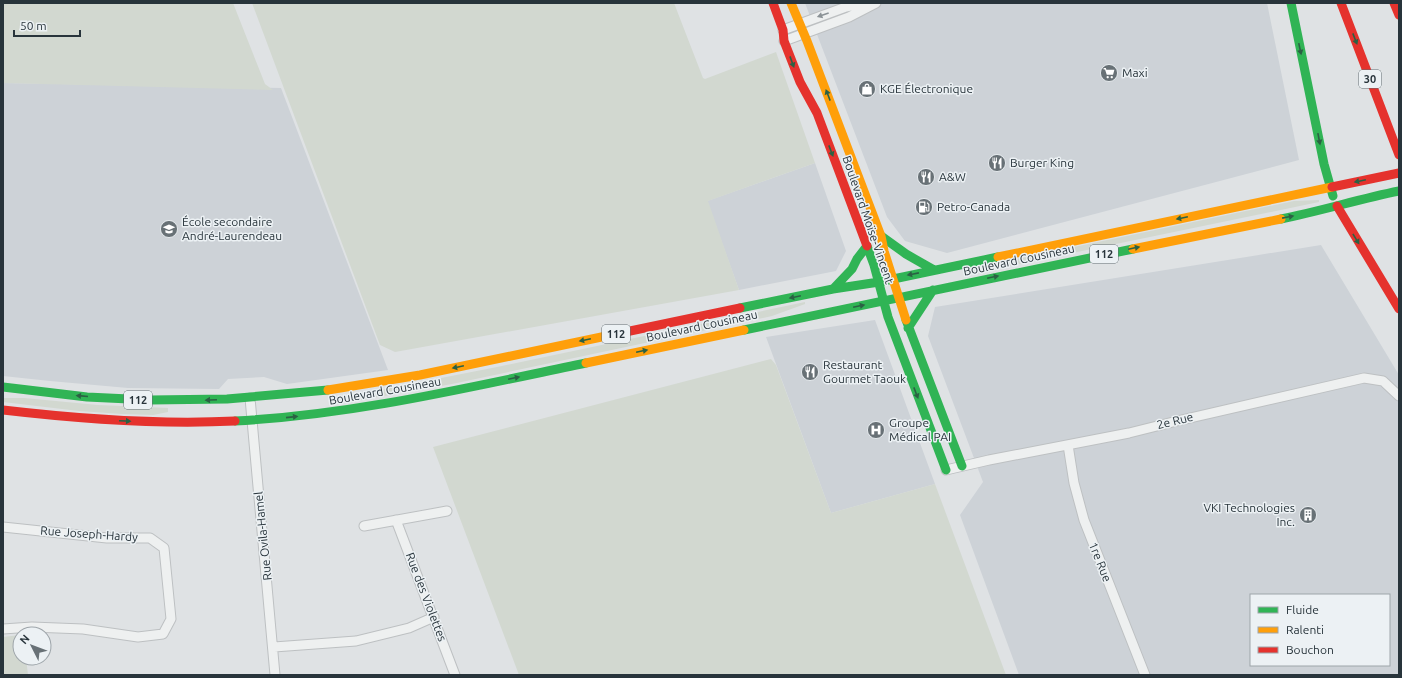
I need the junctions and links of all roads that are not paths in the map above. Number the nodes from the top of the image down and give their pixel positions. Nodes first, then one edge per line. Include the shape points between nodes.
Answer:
1 (773, 3) edge
2 (791, 3) edge
3 (864, 3) edge
4 (876, 3) edge
5 (1291, 3) edge
6 (1341, 3) edge
7 (1394, 3) edge
8 (1399, 15) edge
9 (799, 24) junction
10 (783, 30) junction
11 (804, 33) junction
12 (784, 41) junction
13 (1399, 155) edge
14 (1394, 173) edge
15 (1330, 187) junction
16 (1398, 191) edge
17 (1337, 206) junction
18 (881, 236) junction
19 (867, 246) junction
20 (934, 270) junction
21 (893, 279) junction
22 (879, 282) junction
23 (833, 289) junction
24 (933, 290) junction
25 (898, 297) junction
26 (883, 301) junction
27 (1399, 309) edge
28 (908, 328) junction
29 (3, 387) edge
30 (1399, 396) edge
31 (250, 398) junction
32 (3, 410) edge
33 (253, 420) junction
34 (1068, 445) junction
35 (962, 466) junction
36 (946, 470) joint
37 (447, 511) dead end
38 (396, 520) junction
39 (364, 526) dead end
40 (3, 527) edge
41 (434, 617) junction
42 (3, 629) edge
43 (274, 647) junction
44 (275, 675) edge
45 (455, 675) edge
46 (1145, 675) edge

1 - 10 main road, Boulevard Moïse-Vincent
2 - 9 main road, Boulevard Moïse-Vincent
3 -> 9 street
4 - 11 street via 849,17
5 -> 15 main road
6 -> 13 main road, 30
7 - 8 main road
9 - 10 street
9 - 11 main road, Boulevard Moïse-Vincent
10 - 12 main road, Boulevard Moïse-Vincent
11 - 12 street
18 -> 11 main road, Boulevard Moïse-Vincent
12 -> 19 main road, Boulevard Moïse-Vincent via 802,87 816,113
14 -> 15 main road, Boulevard Cousineau / 112
15 - 17 main road
15 -> 20 main road, Boulevard Cousineau / 112
16 - 17 main road, Boulevard Cousineau / 112
24 -> 17 main road, Boulevard Cousineau / 112
17 -> 27 main road
18 - 20 main road
18 - 21 main road, Boulevard Moïse-Vincent
19 - 22 main road, Boulevard Moïse-Vincent
19 - 23 main road via 852,269
20 -> 21 main road, Boulevard Cousineau / 112
21 - 22 main road, Boulevard Cousineau / 112
21 - 25 main road, Boulevard Moïse-Vincent
22 - 23 main road, Boulevard Cousineau / 112
22 - 26 main road, Boulevard Moïse-Vincent
23 -> 31 main road, Boulevard Cousineau / 112 via 406,378 333,390
24 - 25 main road, Boulevard Cousineau / 112
24 - 28 main road
25 - 26 main road, Boulevard Cousineau / 112
25 - 28 main road, Boulevard Moïse-Vincent
33 -> 26 main road, Boulevard Cousineau / 112 via 330,413 408,400
26 -> 36 main road, Boulevard Moïse-Vincent
28 - 35 main road, Boulevard Moïse-Vincent
31 -> 29 main road, Boulevard Cousineau / 112 via 134,400
30 - 34 street, 2e Rue via 1383,381 1364,378
31 - 33 street, Rue Ovila-Hamel
32 -> 33 main road, Boulevard Cousineau / 112 via 114,421
33 - 43 street, Rue Ovila-Hamel
34 - 35 street, 2e Rue
34 - 46 street, 1re Rue via 1074,483 1084,520
35 - 36 street, 2e Rue
37 - 38 street
38 - 39 street
38 - 41 street, Rue des Violettes
40 - 42 street, Rue Joseph-Hardy via 107,538 150,538 164,548 171,619 163,634 138,637 83,629
41 - 43 street via 409,628 356,641
41 - 45 street, Rue des Violettes
43 - 44 street, Rue Ovila-Hamel

